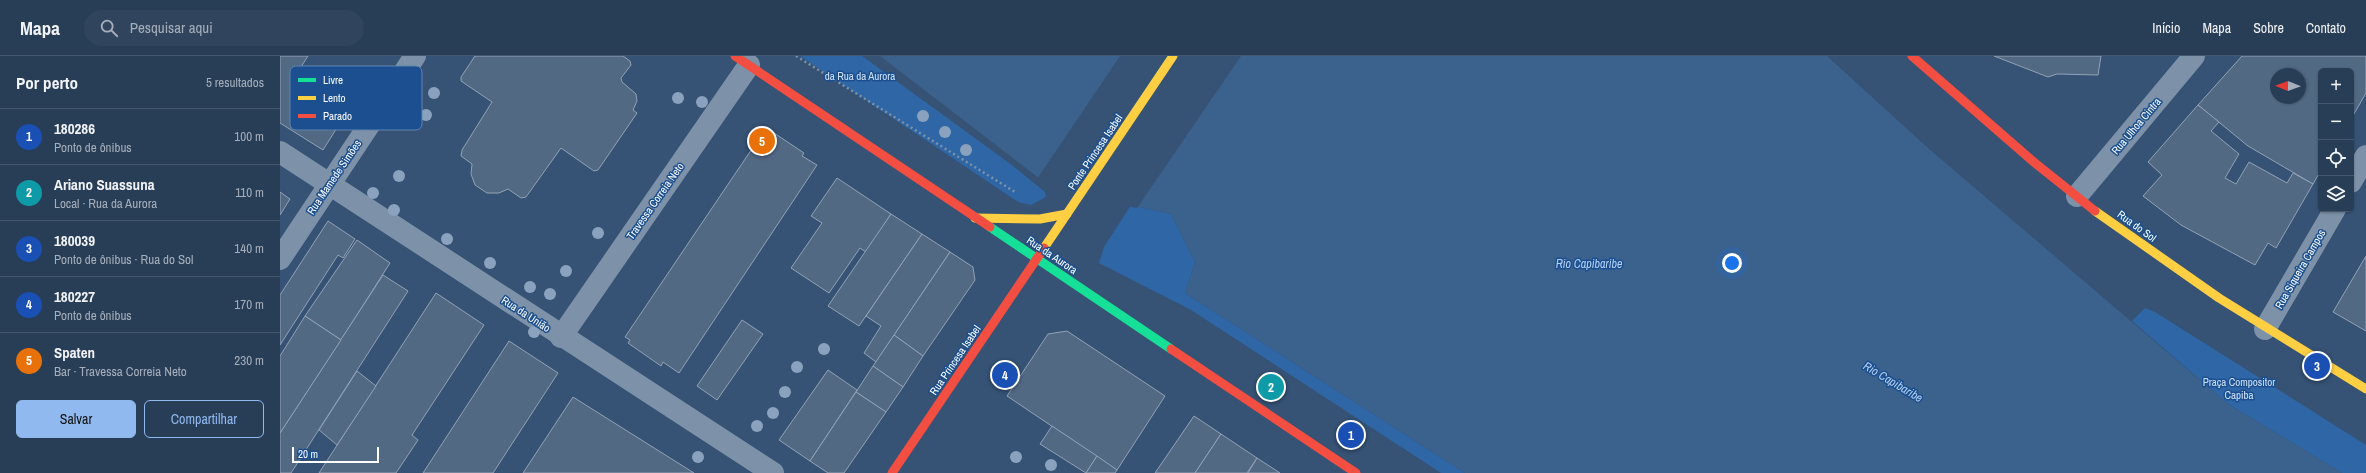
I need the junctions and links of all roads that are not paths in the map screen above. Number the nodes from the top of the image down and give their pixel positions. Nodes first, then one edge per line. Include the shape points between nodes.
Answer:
1 (415, 56) edge
2 (1173, 56) edge
3 (1912, 56) edge
4 (2194, 56) edge
5 (742, 61) edge
6 (408, 66) edge
7 (365, 130) edge
8 (280, 152) edge
9 (2366, 156) edge
10 (2354, 177) edge
11 (329, 184) junction
12 (2077, 196) junction
13 (2333, 212) edge
14 (1067, 214) junction
15 (975, 218) junction
16 (280, 259) edge
17 (1037, 260) junction
18 (2265, 329) junction
19 (561, 337) junction
20 (2366, 389) edge
21 (773, 473) edge
22 (892, 473) edge
23 (1356, 473) edge

1 - 6 street, Rua Mamede Simões
2 - 14 main road, Ponte Princesa Isabel
3 - 12 main road, Rua do Sol
4 - 12 street, Rua Ulhoa Cintra
5 - 15 main road, Rua da Aurora
5 - 19 street, Travessa Correia Neto
7 - 11 street, Rua Mamede Simões
8 - 11 street, Rua da União
9 - 10 street
11 - 16 street, Rua Mamede Simões
11 - 19 street, Rua da União
12 - 18 main road, Rua do Sol via 2169,264
13 - 18 street, Rua Siqueira Campos
14 - 15 main road via 1040,219
14 - 17 main road, Ponte Princesa Isabel
15 - 17 main road, Rua da Aurora
17 - 22 main road, Rua Princesa Isabel
17 - 23 main road, Rua da Aurora
18 - 20 main road, Rua do Sol
19 - 21 street, Rua da União

